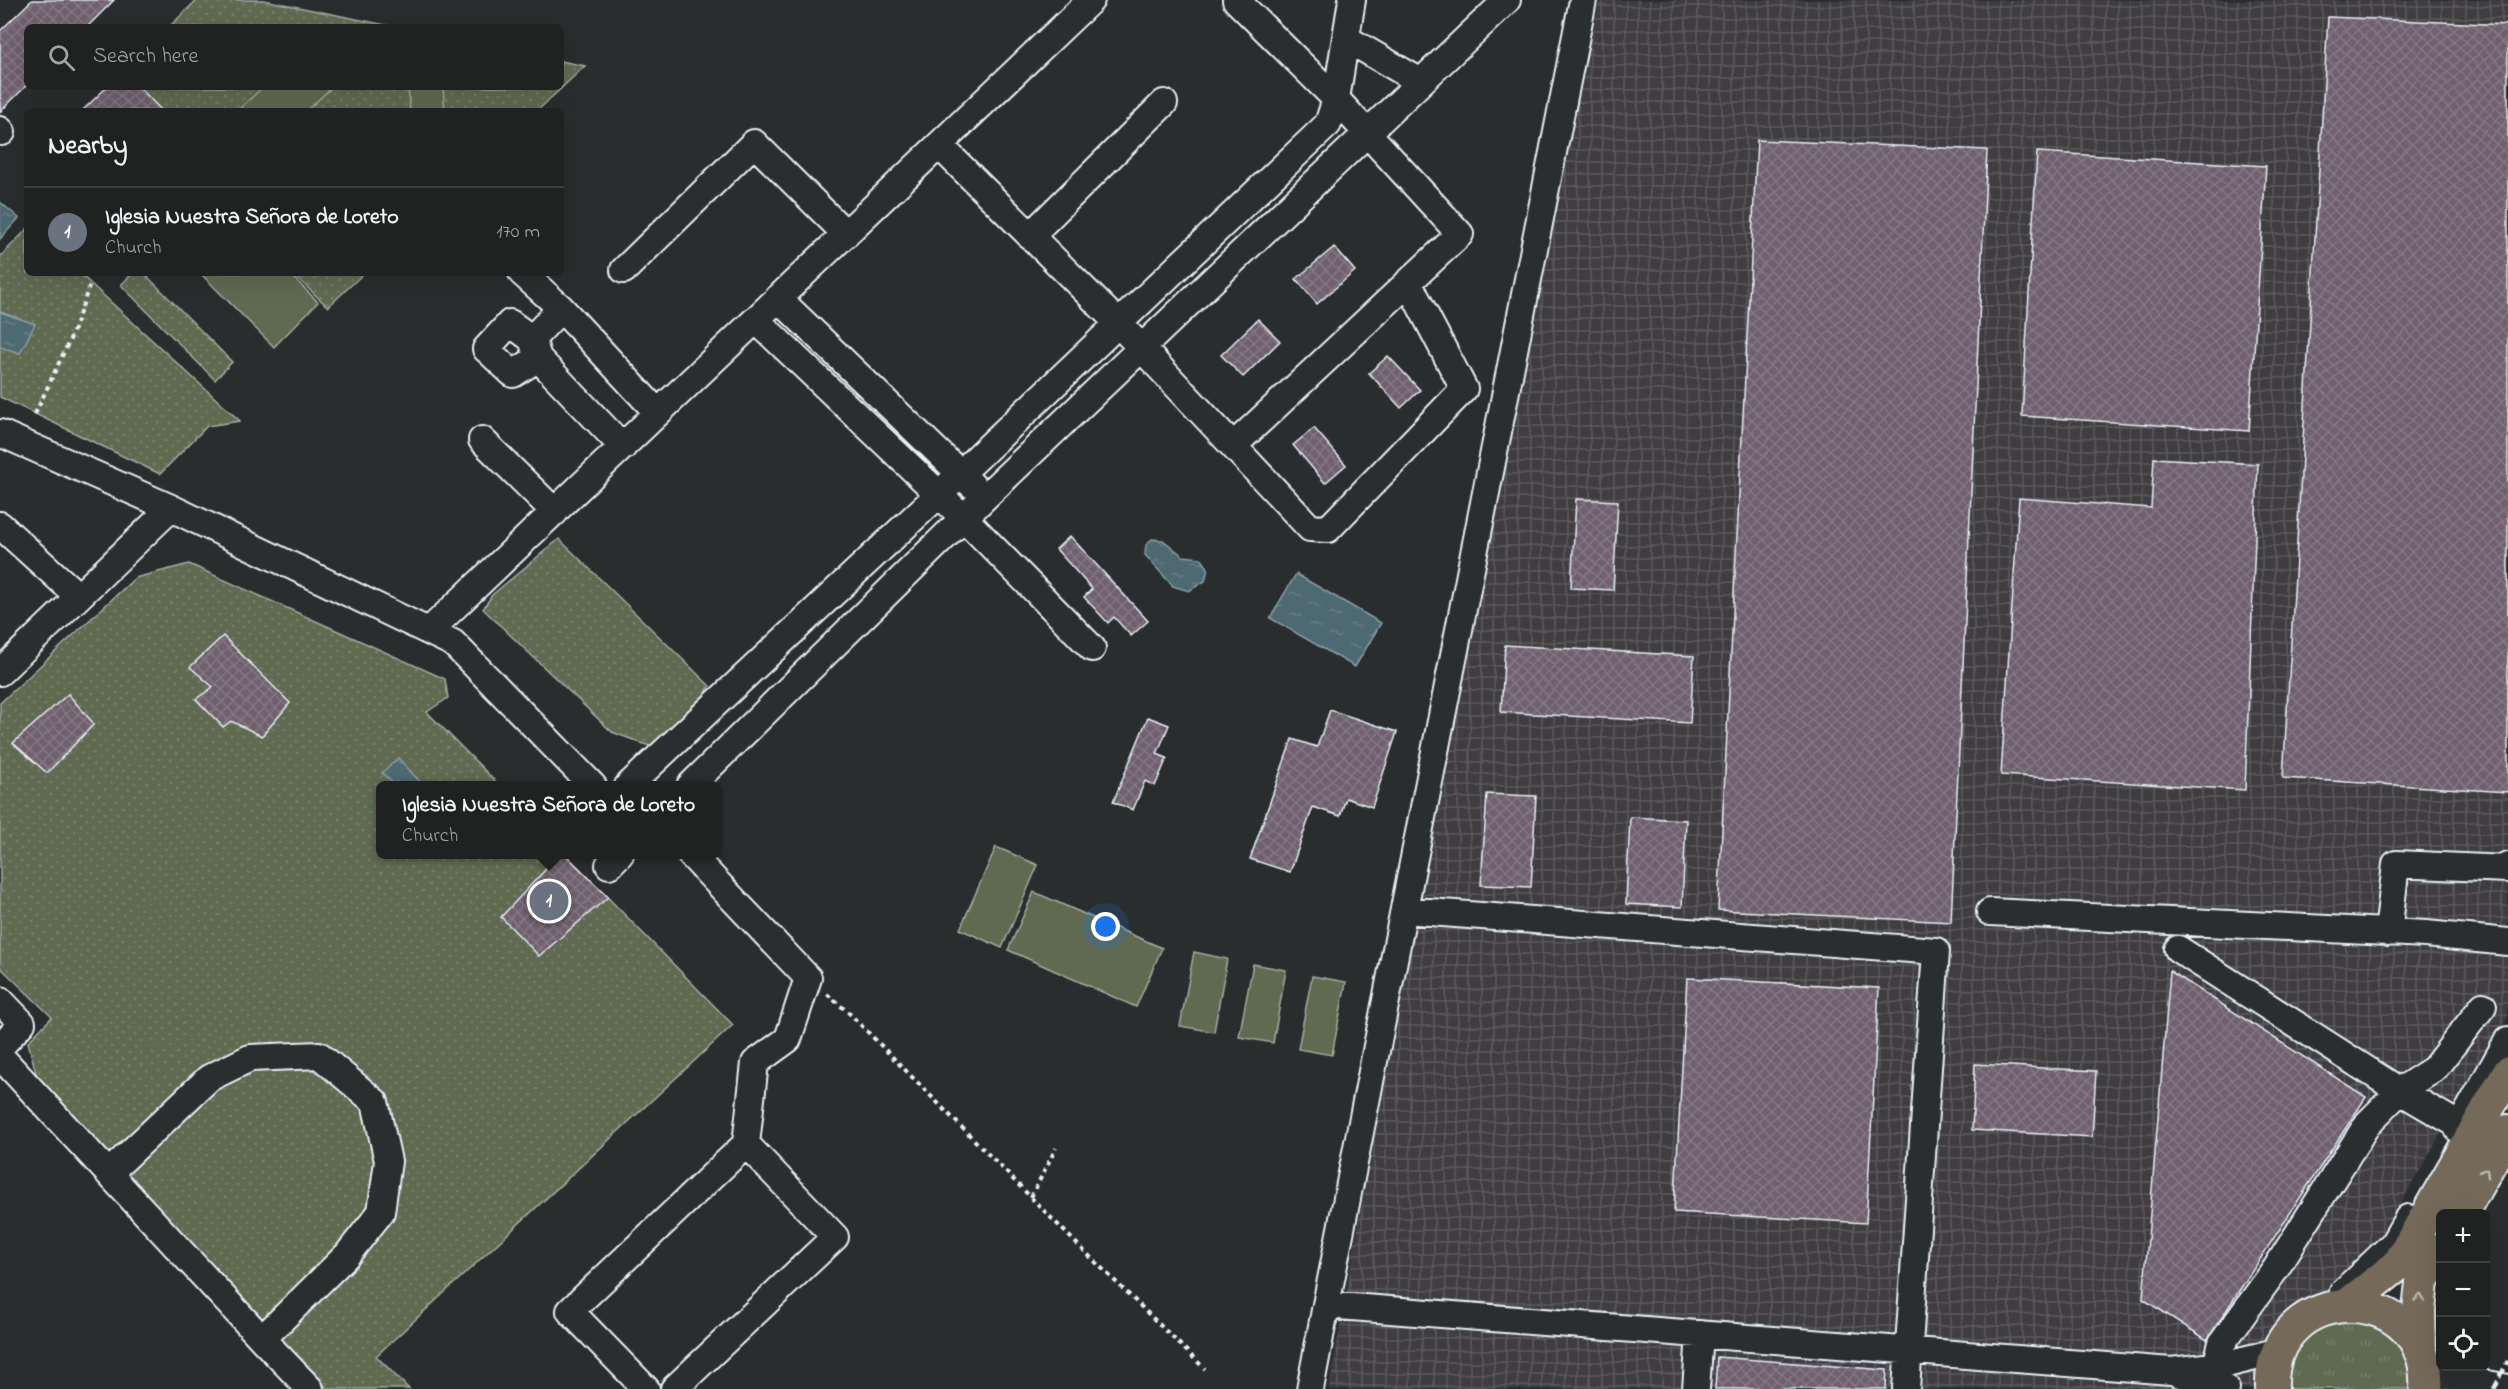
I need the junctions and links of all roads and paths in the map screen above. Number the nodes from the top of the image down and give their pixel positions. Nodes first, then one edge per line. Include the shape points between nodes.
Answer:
1 (1091, 0) edge
2 (1236, 0) edge
3 (1352, 0) edge
4 (1507, 0) edge
5 (1583, 0) edge
6 (1347, 39) junction
7 (1419, 81) junction
8 (1336, 99) junction
9 (1164, 103) dead end
10 (1366, 132) junction
11 (939, 145) junction
12 (846, 234) junction
13 (1030, 236) junction
14 (624, 270) dead end
15 (525, 276) edge
16 (1408, 282) junction
17 (90, 284) dead end
18 (778, 298) junction
19 (561, 308) junction
20 (756, 320) junction
21 (1118, 323) junction
22 (1141, 348) junction
23 (658, 413) junction
24 (35, 414) dead end
25 (0, 433) edge
26 (482, 440) dead end
27 (1233, 446) junction
28 (623, 447) junction
29 (960, 474) junction
30 (938, 495) junction
31 (985, 497) junction
32 (171, 508) junction
33 (555, 512) junction
34 (964, 518) junction
35 (0, 525) edge
36 (78, 596) junction
37 (429, 631) junction
38 (1092, 648) dead end
39 (0, 672) edge
40 (588, 781) edge
41 (633, 781) edge
42 (695, 781) edge
43 (694, 859) edge
44 (2508, 866) edge
45 (1404, 910) junction
46 (1990, 912) dead end
47 (2388, 933) junction
48 (2505, 944) edge
49 (2178, 949) dead end
50 (808, 978) junction
51 (0, 1000) edge
52 (2483, 1006) dead end
53 (2508, 1040) edge
54 (0, 1047) edge
55 (0, 1056) edge
56 (2508, 1073) edge
57 (2400, 1091) junction
58 (2460, 1126) junction
59 (2508, 1131) edge
60 (746, 1144) junction
61 (1056, 1148) dead end
62 (110, 1172) junction
63 (1031, 1197) junction
64 (2464, 1209) edge
65 (2436, 1257) edge
66 (1326, 1305) junction
67 (2336, 1307) junction
68 (1700, 1334) junction
69 (262, 1339) junction
70 (1909, 1351) junction
71 (2279, 1351) junction
72 (1205, 1369) dead end
73 (2424, 1371) edge
74 (2210, 1381) edge
75 (2508, 1388) edge
76 (310, 1389) edge
77 (646, 1389) edge
78 (674, 1389) edge
79 (1310, 1389) edge
80 (1696, 1389) edge
81 (1906, 1389) edge
82 (2272, 1389) edge

1 - 11 street
2 - 8 street
3 - 6 street
4 - 7 street
5 - 45 street
6 - 7 street
6 - 8 street
7 - 10 street
8 - 10 street
8 - 21 street via 1328,124
9 - 13 street
10 - 16 street via 1460,234
10 - 22 street
11 - 12 street
11 - 13 street
12 - 14 street via 754,143
12 - 18 street
13 - 21 street
15 - 19 street
16 - 27 street
16 - 27 street via 1464,389 1328,529 1310,528
17 - 24 path via 72,335
18 - 20 street
18 - 29 street
19 - 23 street
19 - 28 street via 535,349
20 - 23 street
20 - 30 street
21 - 22 street
21 - 29 street
22 - 27 street
22 - 31 street
23 - 28 street
25 - 32 street
26 - 33 street
28 - 33 street
29 - 30 street
29 - 31 street
30 - 34 street
30 - 41 street
31 - 34 street
32 - 36 street
32 - 37 street
33 - 37 street
34 - 38 street
34 - 42 street
35 - 36 street
36 - 39 street
37 - 40 street via 453,643
43 - 50 street
44 - 47 street via 2507,869 2396,864
45 - 66 street
45 - 70 street via 1936,951
46 - 47 street
47 - 48 street
49 - 57 street
50 - 60 street via 788,1039 755,1063
50 - 63 path via 848,1011
51 - 54 street via 22,1023
52 - 57 street via 2434,1070
53 - 58 street
55 - 62 street
56 - 67 main road via 2398,1265
57 - 58 street
57 - 74 street via 2368,1124 2276,1270 2222,1343
58 - 67 street via 2393,1244
64 -> 59 main road
60 - 77 street via 570,1311
60 - 78 street via 835,1237
61 - 63 path
62 - 69 street
62 - 69 street via 209,1078 249,1058 319,1055 375,1102 388,1161 381,1212 347,1255
63 - 72 path
73 -> 65 main road via 2419,1311 2422,1282
66 - 68 street
66 - 79 street
67 - 71 main road via 2298,1325
67 - 73 main road via 2377,1310 2391,1317 2403,1326
68 - 70 street
68 - 80 street
69 - 76 street
70 - 74 street via 2171,1371
70 - 81 street
71 - 74 street
71 - 82 main road
73 - 75 street

